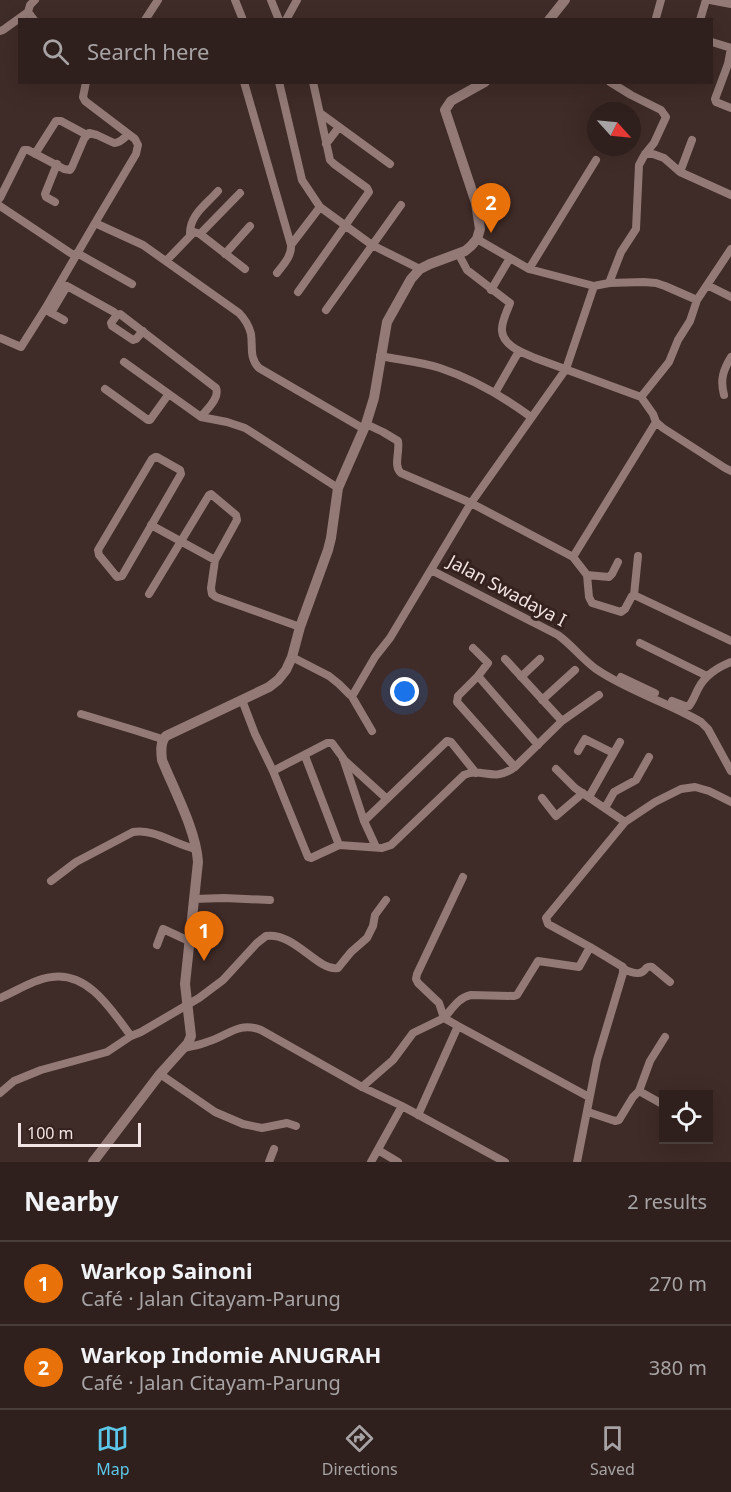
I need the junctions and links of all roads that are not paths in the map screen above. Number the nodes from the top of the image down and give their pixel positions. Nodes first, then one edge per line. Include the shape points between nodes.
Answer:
1 (35, 0) edge
2 (158, 0) edge
3 (235, 0) edge
4 (271, 0) edge
5 (297, 0) edge
6 (565, 0) edge
7 (661, 0) edge
8 (708, 0) edge
9 (731, 4) edge
10 (31, 16) edge
11 (554, 17) edge
12 (146, 18) edge
13 (242, 18) edge
14 (278, 18) edge
15 (287, 18) edge
16 (656, 18) edge
17 (701, 18) edge
18 (18, 22) edge
19 (0, 31) edge
20 (713, 43) edge
21 (731, 48) edge
22 (729, 65) edge
23 (86, 84) edge
24 (245, 84) edge
25 (279, 84) edge
26 (313, 84) edge
27 (481, 84) edge
28 (613, 84) edge
29 (731, 108) edge
30 (320, 113) junction
31 (339, 127) junction
32 (128, 134) junction
33 (87, 135) junction
34 (692, 140) dead end
35 (326, 144) junction
36 (35, 153) junction
37 (645, 154) junction
38 (596, 160) dead end
39 (57, 164) junction
40 (390, 164) dead end
41 (680, 172) junction
42 (218, 191) dead end
43 (240, 193) dead end
44 (731, 195) edge
45 (0, 198) edge
46 (55, 202) dead end
47 (401, 205) dead end
48 (0, 206) edge
49 (320, 207) junction
50 (96, 223) junction
51 (345, 225) junction
52 (250, 226) dead end
53 (200, 234) junction
54 (190, 235) junction
55 (477, 239) junction
56 (291, 245) junction
57 (372, 245) junction
58 (731, 249) edge
59 (458, 253) junction
60 (225, 254) junction
61 (76, 255) junction
62 (510, 258) junction
63 (166, 261) junction
64 (245, 269) dead end
65 (420, 269) junction
66 (529, 269) junction
67 (277, 273) dead end
68 (609, 283) junction
69 (132, 284) dead end
70 (707, 285) junction
71 (594, 286) junction
72 (491, 290) junction
73 (298, 292) dead end
74 (731, 297) edge
75 (697, 300) junction
76 (326, 310) dead end
77 (48, 311) junction
78 (114, 312) dead end
79 (64, 320) dead end
80 (142, 331) dead end
81 (0, 338) edge
82 (519, 351) junction
83 (380, 356) junction
84 (731, 357) edge
85 (124, 362) dead end
86 (566, 369) junction
87 (105, 389) dead end
88 (495, 393) junction
89 (168, 395) junction
90 (724, 395) dead end
91 (641, 397) junction
92 (201, 417) junction
93 (531, 417) junction
94 (656, 422) junction
95 (365, 426) junction
96 (731, 471) edge
97 (338, 488) junction
98 (471, 503) junction
99 (151, 525) junction
100 (182, 542) junction
101 (638, 556) dead end
102 (573, 557) junction
103 (215, 560) junction
104 (618, 561) dead end
105 (431, 570) junction
106 (587, 574) junction
107 (149, 594) dead end
108 (634, 596) junction
109 (300, 627) junction
110 (731, 641) edge
111 (640, 644) dead end
112 (473, 648) dead end
113 (292, 657) junction
114 (505, 659) dead end
115 (540, 659) dead end
116 (731, 662) edge
117 (597, 669) junction
118 (575, 670) dead end
119 (478, 676) junction
120 (707, 676) junction
121 (521, 677) junction
122 (351, 695) junction
123 (599, 695) dead end
124 (242, 700) junction
125 (542, 700) junction
126 (81, 714) dead end
127 (562, 721) junction
128 (372, 731) dead end
129 (162, 740) junction
130 (620, 742) dead end
131 (538, 745) junction
132 (578, 751) dead end
133 (613, 753) junction
134 (304, 756) junction
135 (649, 757) dead end
136 (343, 758) junction
137 (515, 767) junction
138 (556, 769) dead end
139 (273, 771) junction
140 (731, 771) edge
141 (476, 772) junction
142 (586, 795) junction
143 (542, 798) dead end
144 (387, 799) junction
145 (731, 802) edge
146 (605, 808) junction
147 (364, 821) junction
148 (625, 822) junction
149 (339, 845) junction
150 (376, 847) junction
151 (196, 849) junction
152 (463, 877) dead end
153 (51, 881) dead end
154 (194, 899) junction
155 (270, 900) dead end
156 (386, 900) dead end
157 (189, 941) junction
158 (157, 945) dead end
159 (590, 947) junction
160 (624, 969) junction
161 (670, 982) dead end
162 (0, 998) edge
163 (188, 1004) junction
164 (443, 1013) junction
165 (190, 1024) junction
166 (458, 1026) junction
167 (131, 1036) junction
168 (665, 1036) dead end
169 (208, 1042) junction
170 (184, 1048) junction
171 (159, 1074) junction
172 (362, 1087) junction
173 (639, 1091) junction
174 (0, 1093) edge
175 (589, 1097) junction
176 (659, 1102) edge
177 (402, 1106) junction
178 (588, 1112) junction
179 (418, 1115) junction
180 (296, 1126) dead end
181 (274, 1149) dead end
182 (378, 1150) junction
183 (272, 1161) edge
184 (396, 1161) edge
185 (93, 1162) edge
186 (371, 1162) edge
187 (505, 1162) edge
188 (577, 1162) edge

1 - 10 street via 30,6
2 - 12 street
3 - 13 street
4 - 14 street
5 - 15 street
6 - 11 street
7 - 16 street
8 - 9 street
8 - 17 street
18 - 19 street
20 - 21 street
21 - 22 street
22 - 29 street via 715,99
23 - 32 street via 85,101
24 - 56 street
25 - 49 street via 302,180
26 - 30 street
27 - 55 street via 451,101 445,110 476,203 480,229
28 - 37 street via 666,115
30 - 31 street
30 - 35 street
31 - 35 street
31 - 40 street
32 - 33 street via 117,143
32 - 50 street via 138,145 136,154
33 - 36 street via 56,121
33 - 39 street via 71,169
34 - 41 street
35 - 51 street via 332,162 369,190
36 - 39 street
36 - 45 street via 24,151
37 - 41 street via 664,158
37 - 68 street via 639,165 636,229 621,252
38 - 66 street
39 - 46 street via 45,194
41 - 44 street
42 - 54 street via 194,216
43 - 53 street
47 - 57 street
48 - 61 street
49 - 51 street
49 - 56 street
50 - 61 street
50 - 63 street via 135,240
51 - 57 street
51 - 73 street
52 - 60 street
53 - 54 street
53 - 60 street
54 - 63 street
55 - 59 street
55 - 62 street
56 - 67 street via 289,256
57 - 65 street
57 - 76 street
58 - 70 street
59 - 65 street
59 - 72 street via 467,270
60 - 64 street
61 - 69 street
61 - 77 street
62 - 66 street
62 - 72 street
63 - 95 street via 239,313 249,329 253,359 259,368
65 - 83 street via 387,322
66 - 71 street
68 - 71 street
68 - 75 street via 656,283
70 - 74 street
70 - 75 street
71 - 86 street
72 - 82 street via 510,303 502,332 505,340
75 - 91 street via 669,362
77 - 78 street via 67,286
77 - 79 street
77 - 81 street via 21,347
80 - 92 street via 217,390
82 - 86 street
82 - 88 street
83 - 88 street via 440,368
83 - 95 street
84 - 90 street via 723,371
85 - 89 street
86 - 91 street
86 - 93 street
87 - 89 street via 148,420
88 - 93 street
89 - 92 street
91 - 94 street
92 - 97 street via 244,428
93 - 98 street
94 - 96 street
94 - 102 street
95 - 97 street
95 - 98 street via 398,441 398,470
97 - 109 street via 332,538
98 - 102 street
98 - 105 street
99 - 99 street via 182,472 158,457 152,459 98,550 117,577 122,576
99 - 100 street
100 - 103 street
100 - 103 street via 213,494 237,520
100 - 107 street
101 - 108 street
102 - 106 street
103 - 109 street via 213,596
104 - 106 street via 609,577
105 - 117 street, Jalan Swadaya I via 558,635
105 - 122 street
106 - 108 street via 590,600 597,606 621,612
108 - 110 street
109 - 113 street
111 - 120 street
112 - 119 street via 488,663
113 - 122 street via 329,676
113 - 124 street via 278,680
114 - 121 street
115 - 121 street
116 - 120 street
117 - 120 street via 685,706 691,704
117 - 140 street, Jalan Swadaya I via 701,722
118 - 125 street
119 - 131 street
119 - 137 street via 457,702
121 - 125 street
122 - 128 street
123 - 127 street
124 - 129 street
124 - 139 street
125 - 127 street
126 - 129 street
127 - 131 street
129 - 151 street via 162,760
130 - 133 street
131 - 137 street
132 - 133 street via 585,739
133 - 142 street
134 - 136 street via 330,742
134 - 139 street
134 - 149 street
135 - 146 street via 636,780 614,792
136 - 144 street
136 - 147 street
137 - 141 street via 501,774
138 - 142 street
139 - 149 street via 308,857
141 - 144 street via 447,741
141 - 150 street via 461,777 392,845
142 - 143 street via 556,816
142 - 146 street
144 - 147 street
145 - 148 street via 690,787 663,797
146 - 148 street
147 - 150 street
148 - 159 street via 546,918 548,924
149 - 150 street
151 - 153 street via 142,830 76,862
151 - 154 street
152 - 164 street via 416,979 435,998
154 - 155 street
154 - 157 street
156 - 163 street via 375,915 367,938 338,968 326,966 290,941 266,936 223,980
157 - 158 street via 163,929
157 - 163 street via 185,984
159 - 160 street
159 - 164 street via 579,967 538,960 517,995 464,996
160 - 161 street via 641,973 649,966
160 - 175 street
162 - 167 street via 32,983 66,976 93,991
163 - 165 street
163 - 167 street
164 - 166 street
164 - 172 street via 413,1033 393,1060
165 - 169 street
165 - 170 street via 190,1039
166 - 175 street
166 - 179 street
167 - 174 street via 107,1052 42,1070 15,1081
168 - 173 street
169 - 170 street
169 - 172 street via 243,1026 252,1027
170 - 171 street
171 - 180 street via 215,1112 243,1124 262,1128 287,1123
171 - 185 street
172 - 177 street
173 - 176 street
173 - 178 street via 615,1122
175 - 178 street
177 - 179 street
177 - 182 street
178 - 188 street
179 - 187 street
181 - 183 street
182 - 184 street
182 - 186 street

